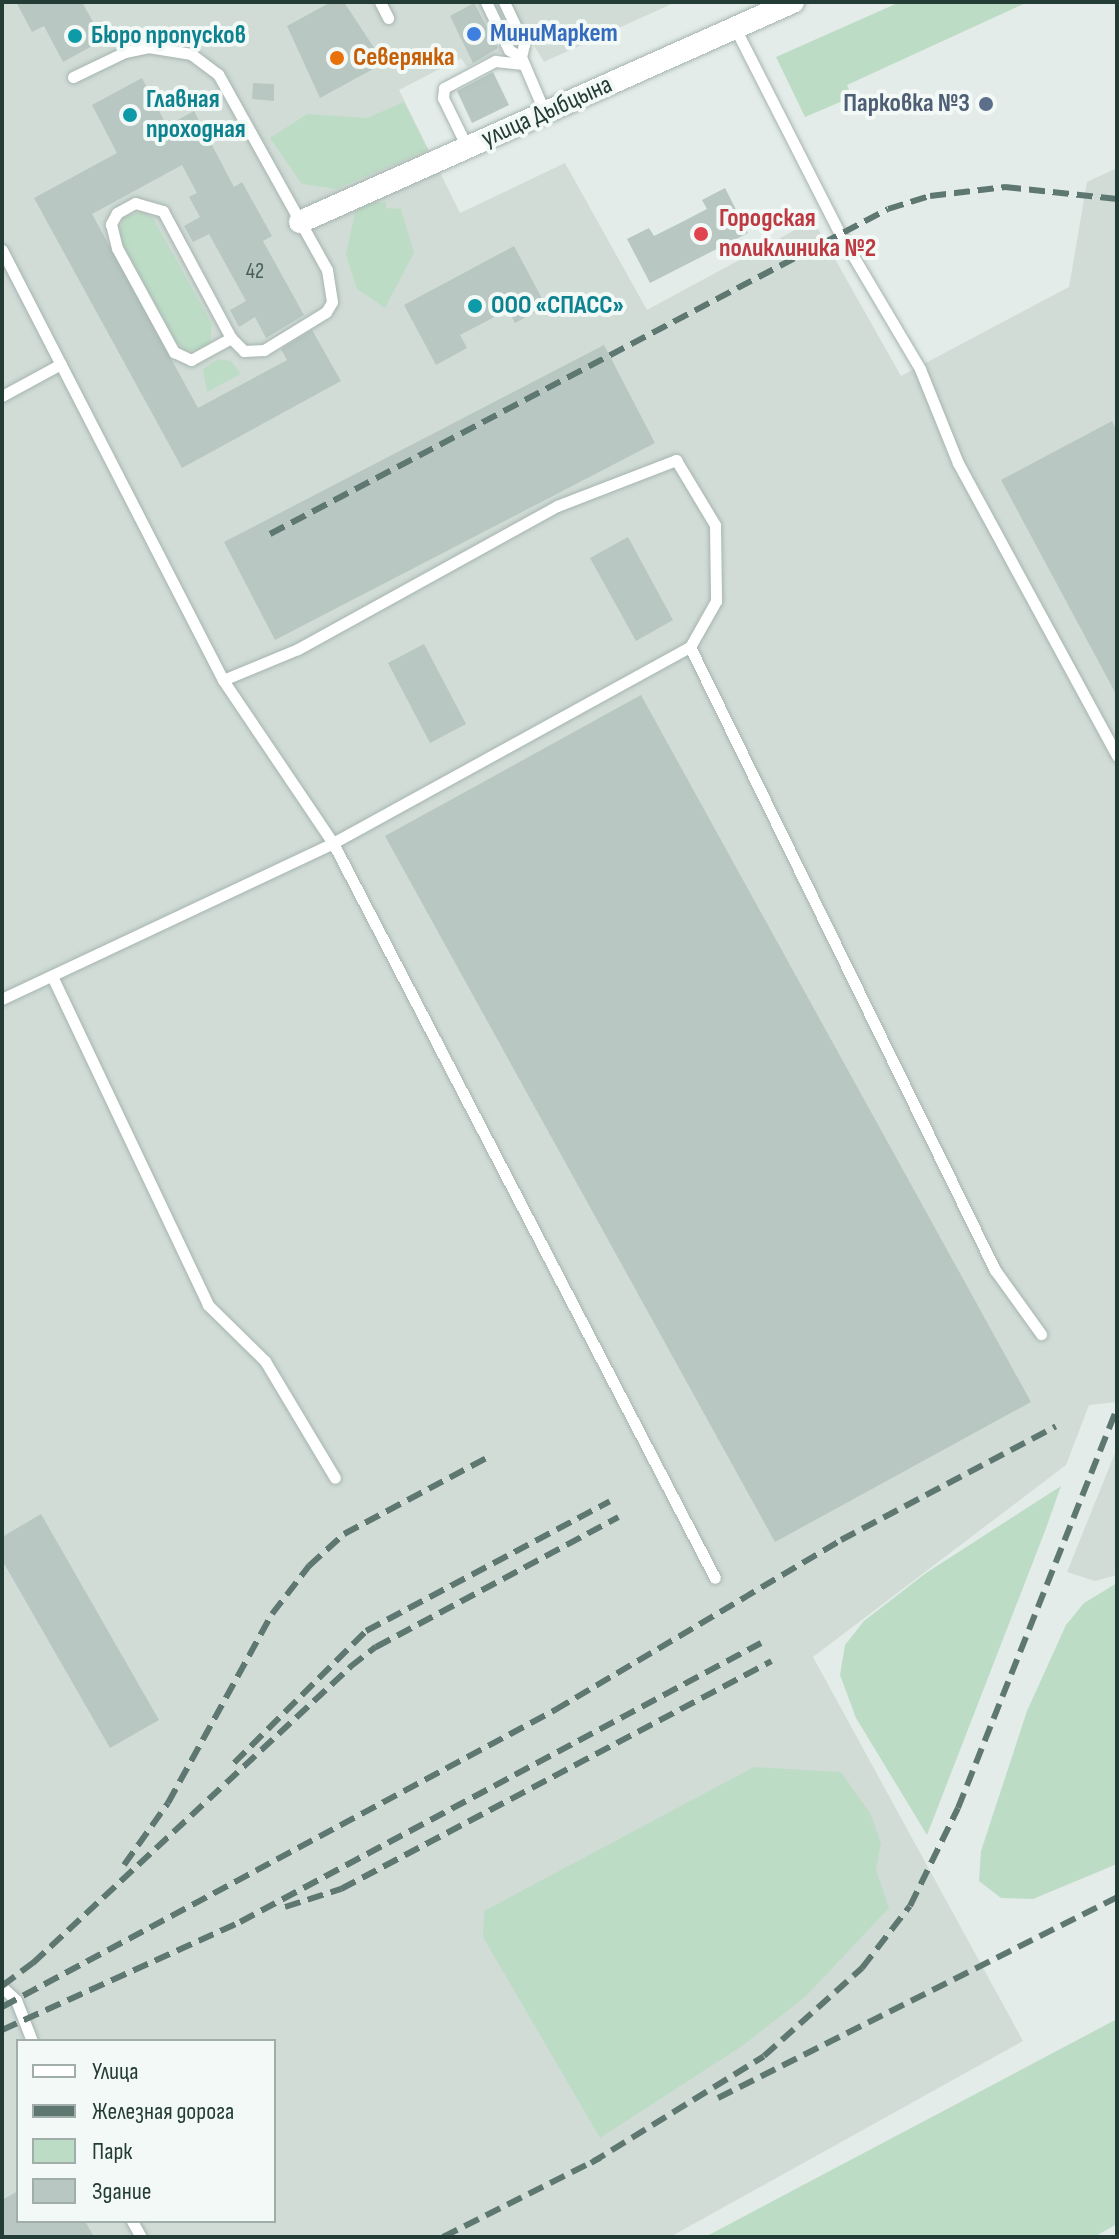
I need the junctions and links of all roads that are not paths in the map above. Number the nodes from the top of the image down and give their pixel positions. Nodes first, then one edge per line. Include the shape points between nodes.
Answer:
1 (380, 2) edge
2 (486, 2) edge
3 (504, 2) edge
4 (793, 2) edge
5 (388, 18) dead end
6 (735, 28) junction
7 (522, 60) junction
8 (73, 77) dead end
9 (545, 113) junction
10 (467, 147) junction
11 (300, 222) junction
12 (2, 250) edge
13 (231, 338) junction
14 (61, 364) junction
15 (2, 396) edge
16 (690, 647) junction
17 (223, 680) junction
18 (1117, 756) edge
19 (333, 843) junction
20 (52, 976) junction
21 (2, 999) edge
22 (1041, 1334) dead end
23 (335, 1478) dead end
24 (715, 1578) dead end
25 (2, 1987) edge
26 (31, 2039) edge

1 - 5 lane
2 - 7 lane via 509,50
3 - 7 lane via 524,44
4 - 6 street, улица Дыбцына
6 - 9 street, улица Дыбцына
6 - 18 lane via 840,234 920,369 958,463
7 - 9 lane
7 - 10 lane via 495,61 444,88 443,98
8 - 11 lane via 148,47 177,50 200,60 218,74
9 - 10 street, улица Дыбцына
10 - 11 street, улица Дыбцына
11 - 13 lane via 330,279 332,302 326,312 264,350 244,351
12 - 14 lane
13 - 13 lane via 191,360 174,352 112,235 111,224 123,207 147,203 163,211
14 - 15 lane
14 - 17 lane
16 - 17 lane via 716,601 715,525 676,460 557,506 298,649
16 - 19 lane
16 - 22 lane via 966,1214 995,1270
17 - 19 lane
19 - 20 lane
19 - 24 lane
20 - 21 lane
20 - 23 lane via 208,1305 265,1361
25 - 26 lane via 16,2000

